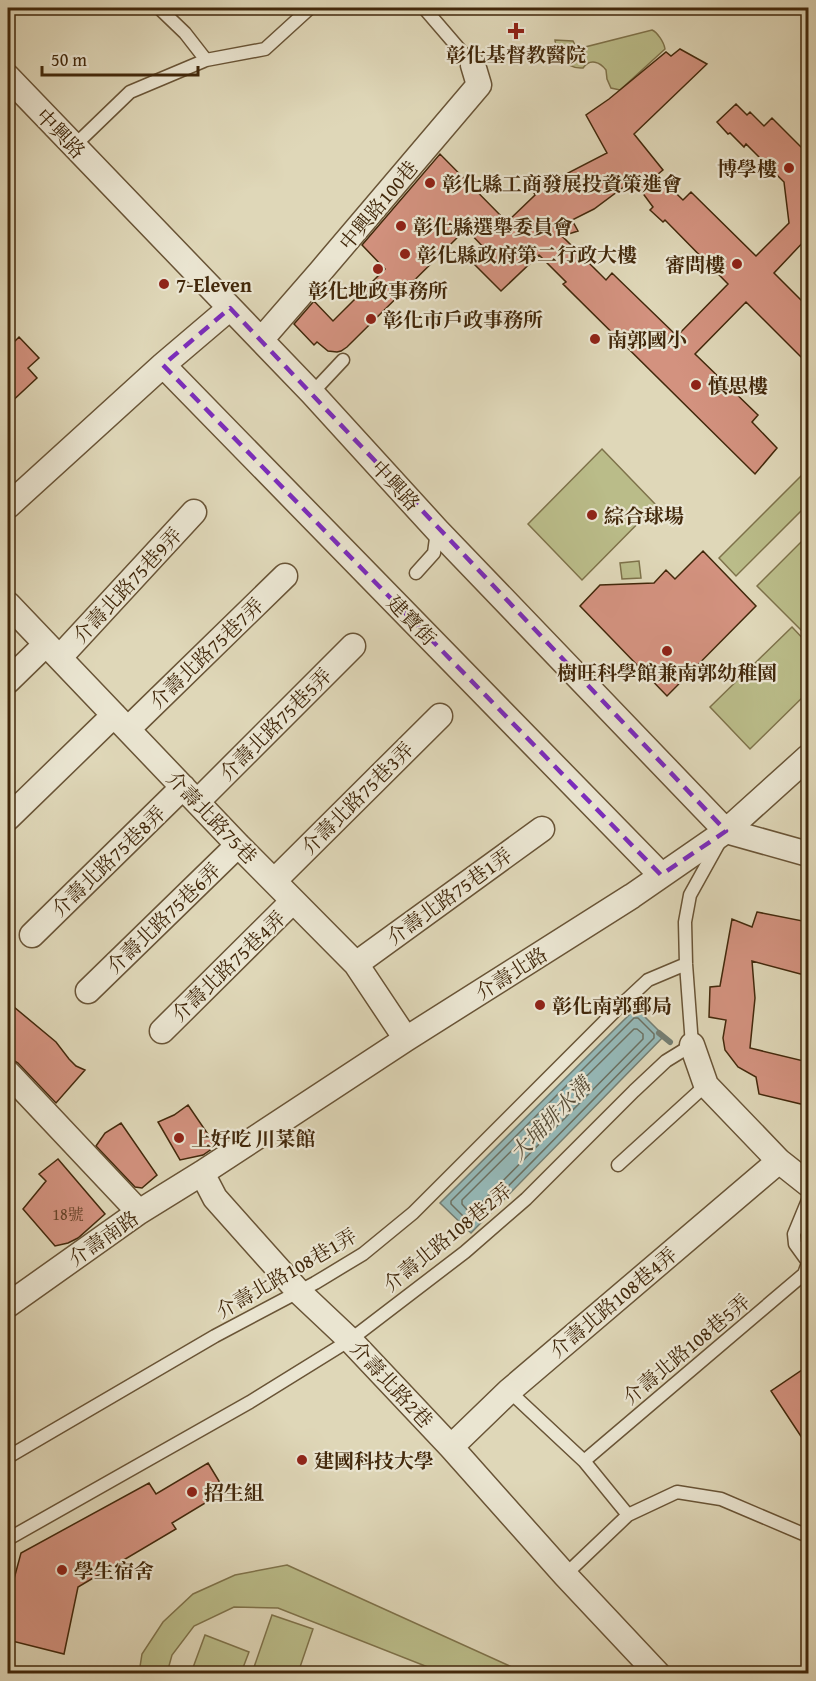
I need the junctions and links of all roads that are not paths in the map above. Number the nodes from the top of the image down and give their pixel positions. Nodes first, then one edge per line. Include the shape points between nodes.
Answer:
1 (159, 8) edge
2 (310, 8) edge
3 (424, 8) edge
4 (206, 60) junction
5 (473, 65) joint
6 (8, 77) edge
7 (74, 146) junction
8 (230, 308) junction
9 (261, 340) junction
10 (343, 360) dead end
11 (164, 365) junction
12 (312, 393) junction
13 (8, 506) edge
14 (194, 512) dead end
15 (437, 530) junction
16 (416, 573) dead end
17 (285, 576) dead end
18 (8, 603) edge
19 (353, 646) dead end
20 (53, 651) junction
21 (8, 681) edge
22 (440, 716) dead end
23 (121, 722) junction
24 (808, 757) edge
25 (190, 794) junction
26 (8, 818) edge
27 (542, 829) dead end
28 (726, 831) junction
29 (238, 845) junction
30 (808, 854) edge
31 (661, 875) junction
32 (274, 881) junction
33 (293, 901) junction
34 (32, 935) dead end
35 (356, 964) junction
36 (686, 964) junction
37 (88, 991) dead end
38 (162, 1031) dead end
39 (406, 1039) junction
40 (692, 1045) junction
41 (8, 1073) edge
42 (706, 1085) junction
43 (779, 1161) junction
44 (618, 1165) dead end
45 (202, 1173) junction
46 (808, 1184) edge
47 (808, 1200) edge
48 (139, 1212) junction
49 (808, 1262) edge
50 (298, 1291) junction
51 (8, 1305) edge
52 (350, 1340) junction
53 (509, 1390) junction
54 (451, 1448) junction
55 (8, 1457) edge
56 (584, 1461) junction
57 (628, 1515) junction
58 (808, 1536) edge
59 (8, 1539) edge
60 (565, 1575) junction
61 (658, 1674) edge

1 - 4 lane
2 - 4 lane via 265,49
3 - 5 lane
4 - 7 lane via 130,92
5 - 9 street, 中興路100巷 via 479,85
6 - 7 street, 中興路
7 - 8 street, 中興路
8 - 9 street, 中興路
8 - 11 street
9 - 12 street, 中興路
10 - 12 lane
11 - 13 street
11 - 31 street, 建寶街
12 - 15 street, 中興路
14 - 20 street, 介壽北路75巷9弄
15 - 16 lane via 434,553
15 - 28 street, 中興路
17 - 23 street, 介壽北路75巷7弄
18 - 20 street, 介壽北路75巷
19 - 25 street, 介壽北路75巷5弄
20 - 21 street, 介壽北路75巷9弄
20 - 23 street, 介壽北路75巷
22 - 32 street, 介壽北路75巷3弄
23 - 25 street, 介壽北路75巷
23 - 26 street, 介壽北路75巷7弄
24 - 28 street, 介壽北路
25 - 29 street, 介壽北路75巷
25 - 34 street, 介壽北路75巷8弄
27 - 35 street, 介壽北路75巷1弄
28 - 30 street
28 - 31 street, 介壽北路
28 - 36 lane via 690,895 685,922
29 - 32 street, 介壽北路75巷
29 - 37 street, 介壽北路75巷6弄
31 - 39 street, 介壽北路
32 - 33 street, 介壽北路75巷
33 - 35 street, 介壽北路75巷
33 - 38 street, 介壽北路75巷4弄
35 - 39 street, 介壽北路75巷
36 - 40 lane
36 - 50 lane, 介壽北路108巷1弄 via 648,980 413,1213 363,1254
39 - 45 street, 介壽北路
40 - 42 street
40 - 52 lane, 介壽北路108巷2弄 via 666,1061 526,1199 465,1252
41 - 48 street
42 - 43 street
42 - 44 lane
43 - 46 street
43 - 53 street, 介壽北路108巷4弄
45 - 48 street, 介壽南路
45 - 50 street, 介壽北路2巷 via 215,1198
47 - 49 lane, 介壽北路108巷5弄 via 794,1234 795,1244
48 - 51 street, 介壽南路
49 - 56 lane, 介壽北路108巷5弄 via 804,1274
50 - 52 street, 介壽北路2巷
50 - 55 lane, 介壽北路108巷1弄
52 - 54 street, 介壽北路2巷
52 - 59 lane, 介壽北路108巷2弄
53 - 54 street, 介壽北路108巷4弄
53 - 56 lane
54 - 60 street, 介壽北路2巷
56 - 57 lane
57 - 58 lane via 677,1492 721,1499
57 - 60 lane
60 - 61 street, 介壽北路2巷

